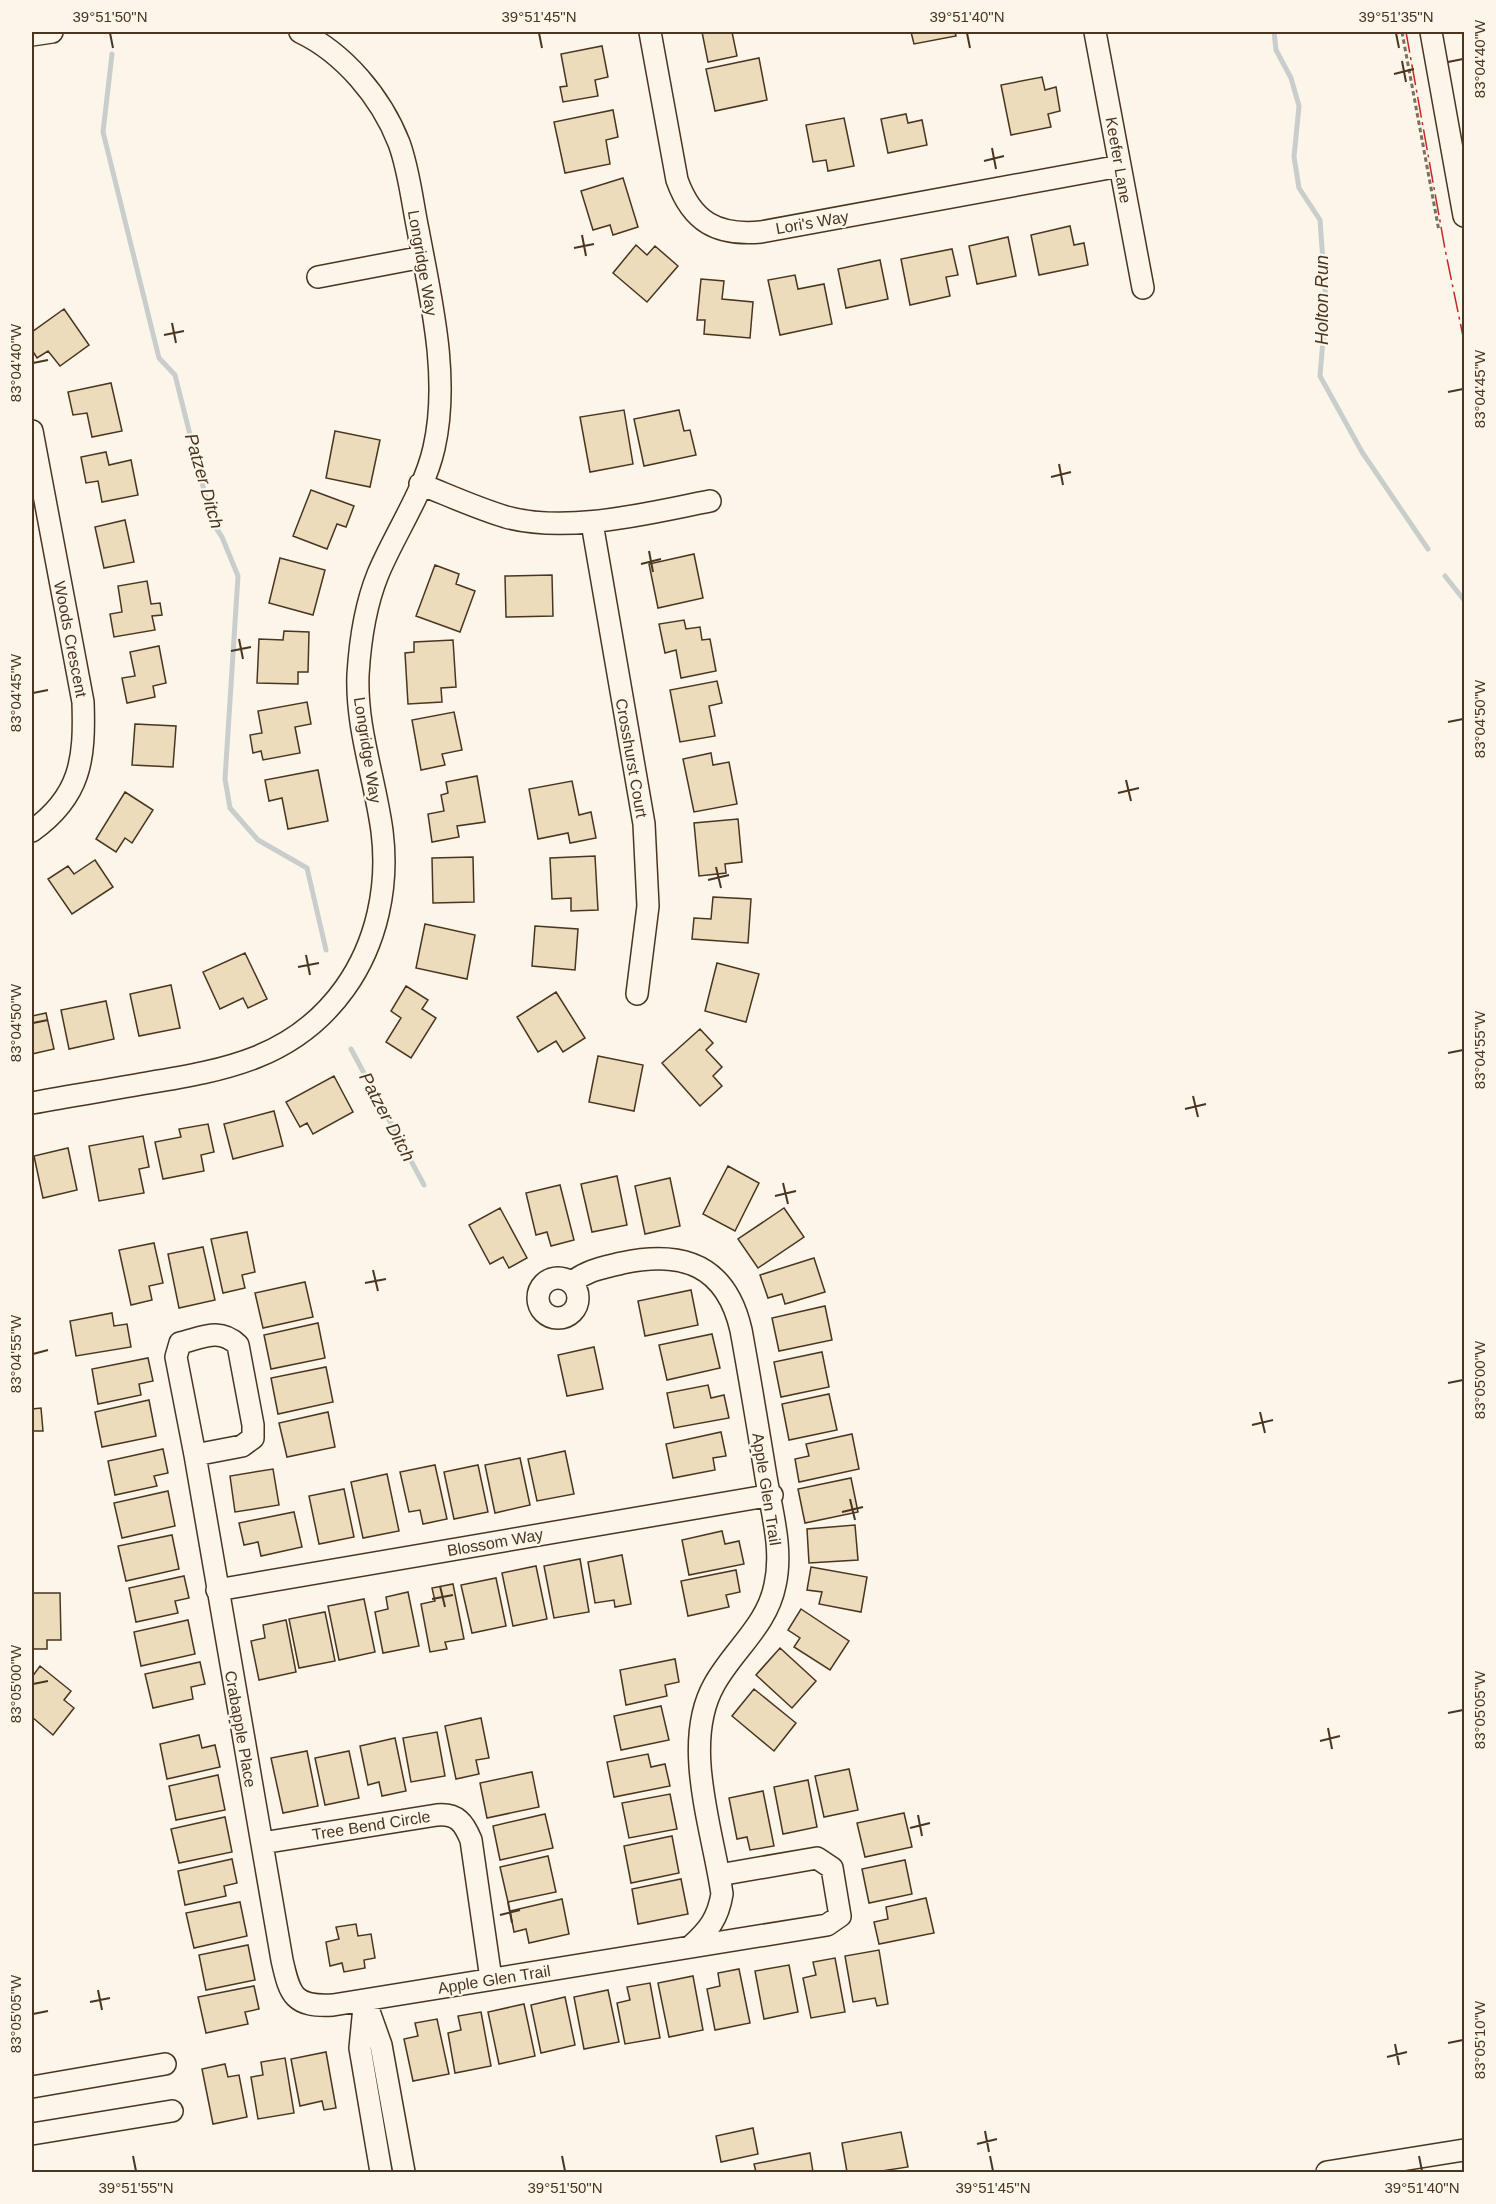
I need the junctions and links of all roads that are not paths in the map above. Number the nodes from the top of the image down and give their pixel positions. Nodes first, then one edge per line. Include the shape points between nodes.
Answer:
1 (52, 32) edge
2 (300, 32) edge
3 (650, 32) edge
4 (1095, 32) edge
5 (1431, 32) edge
6 (32, 35) edge
7 (1120, 166) junction
8 (1464, 216) edge
9 (423, 257) junction
10 (318, 277) dead end
11 (1143, 288) dead end
12 (32, 430) edge
13 (420, 484) junction
14 (710, 501) dead end
15 (592, 523) junction
16 (32, 831) edge
17 (637, 994) dead end
18 (32, 1103) edge
19 (571, 1283) dead end
20 (195, 1455) junction
21 (771, 1495) junction
22 (217, 1590) junction
23 (262, 1843) junction
24 (719, 1875) junction
25 (691, 1947) junction
26 (491, 1979) junction
27 (364, 2000) junction
28 (298, 2001) joint
29 (165, 2064) dead end
30 (32, 2087) edge
31 (172, 2111) dead end
32 (32, 2134) edge
33 (1464, 2150) edge
34 (381, 2172) edge
35 (404, 2172) edge
36 (1327, 2172) edge

1 - 6 street
2 - 9 street, Longridge Way via 337,54 381,108 399,142
3 - 7 street, Lori's Way via 684,202 714,227 761,232
4 - 7 street, Keefer Lane
5 - 8 street
7 - 11 street, Keefer Lane
9 - 10 street
9 - 13 street, Longridge Way via 440,382 434,449
12 - 16 street, Woods Crescent via 83,702 84,737 81,766 68,796
13 - 15 street via 507,517
13 - 18 street, Longridge Way via 377,576 362,636 360,719 382,833 383,887 372,939 345,988 310,1026 278,1049 248,1062 213,1072
14 - 15 street
15 - 17 street, Crosshurst Court via 644,824 648,906
19 - 21 street, Apple Glen Trail via 585,1272 652,1258 686,1261 718,1281 735,1305
20 - 20 street, Crabapple Place via 176,1357 180,1343 219,1334 228,1336 238,1345 254,1425 253,1438 242,1446
20 - 22 street, Crabapple Place
21 - 22 street, Blossom Way
21 - 24 street, Apple Glen Trail via 778,1551 775,1586 762,1620 712,1689 702,1714 698,1740
22 - 23 street, Crabapple Place
23 - 26 street, Tree Bend Circle via 436,1815 456,1817 471,1840
23 - 28 street, Crabapple Place via 288,1986
24 - 25 street, Apple Glen Trail via 719,1911 711,1928
24 - 25 street, Apple Glen Trail via 817,1858 832,1868 840,1916 827,1925
25 - 26 street, Apple Glen Trail
26 - 27 street, Apple Glen Trail
27 - 28 street, Apple Glen Trail via 314,2006
27 - 34 street via 360,2048
27 - 35 street via 381,2045
29 - 30 street
31 - 32 street
33 - 36 street

